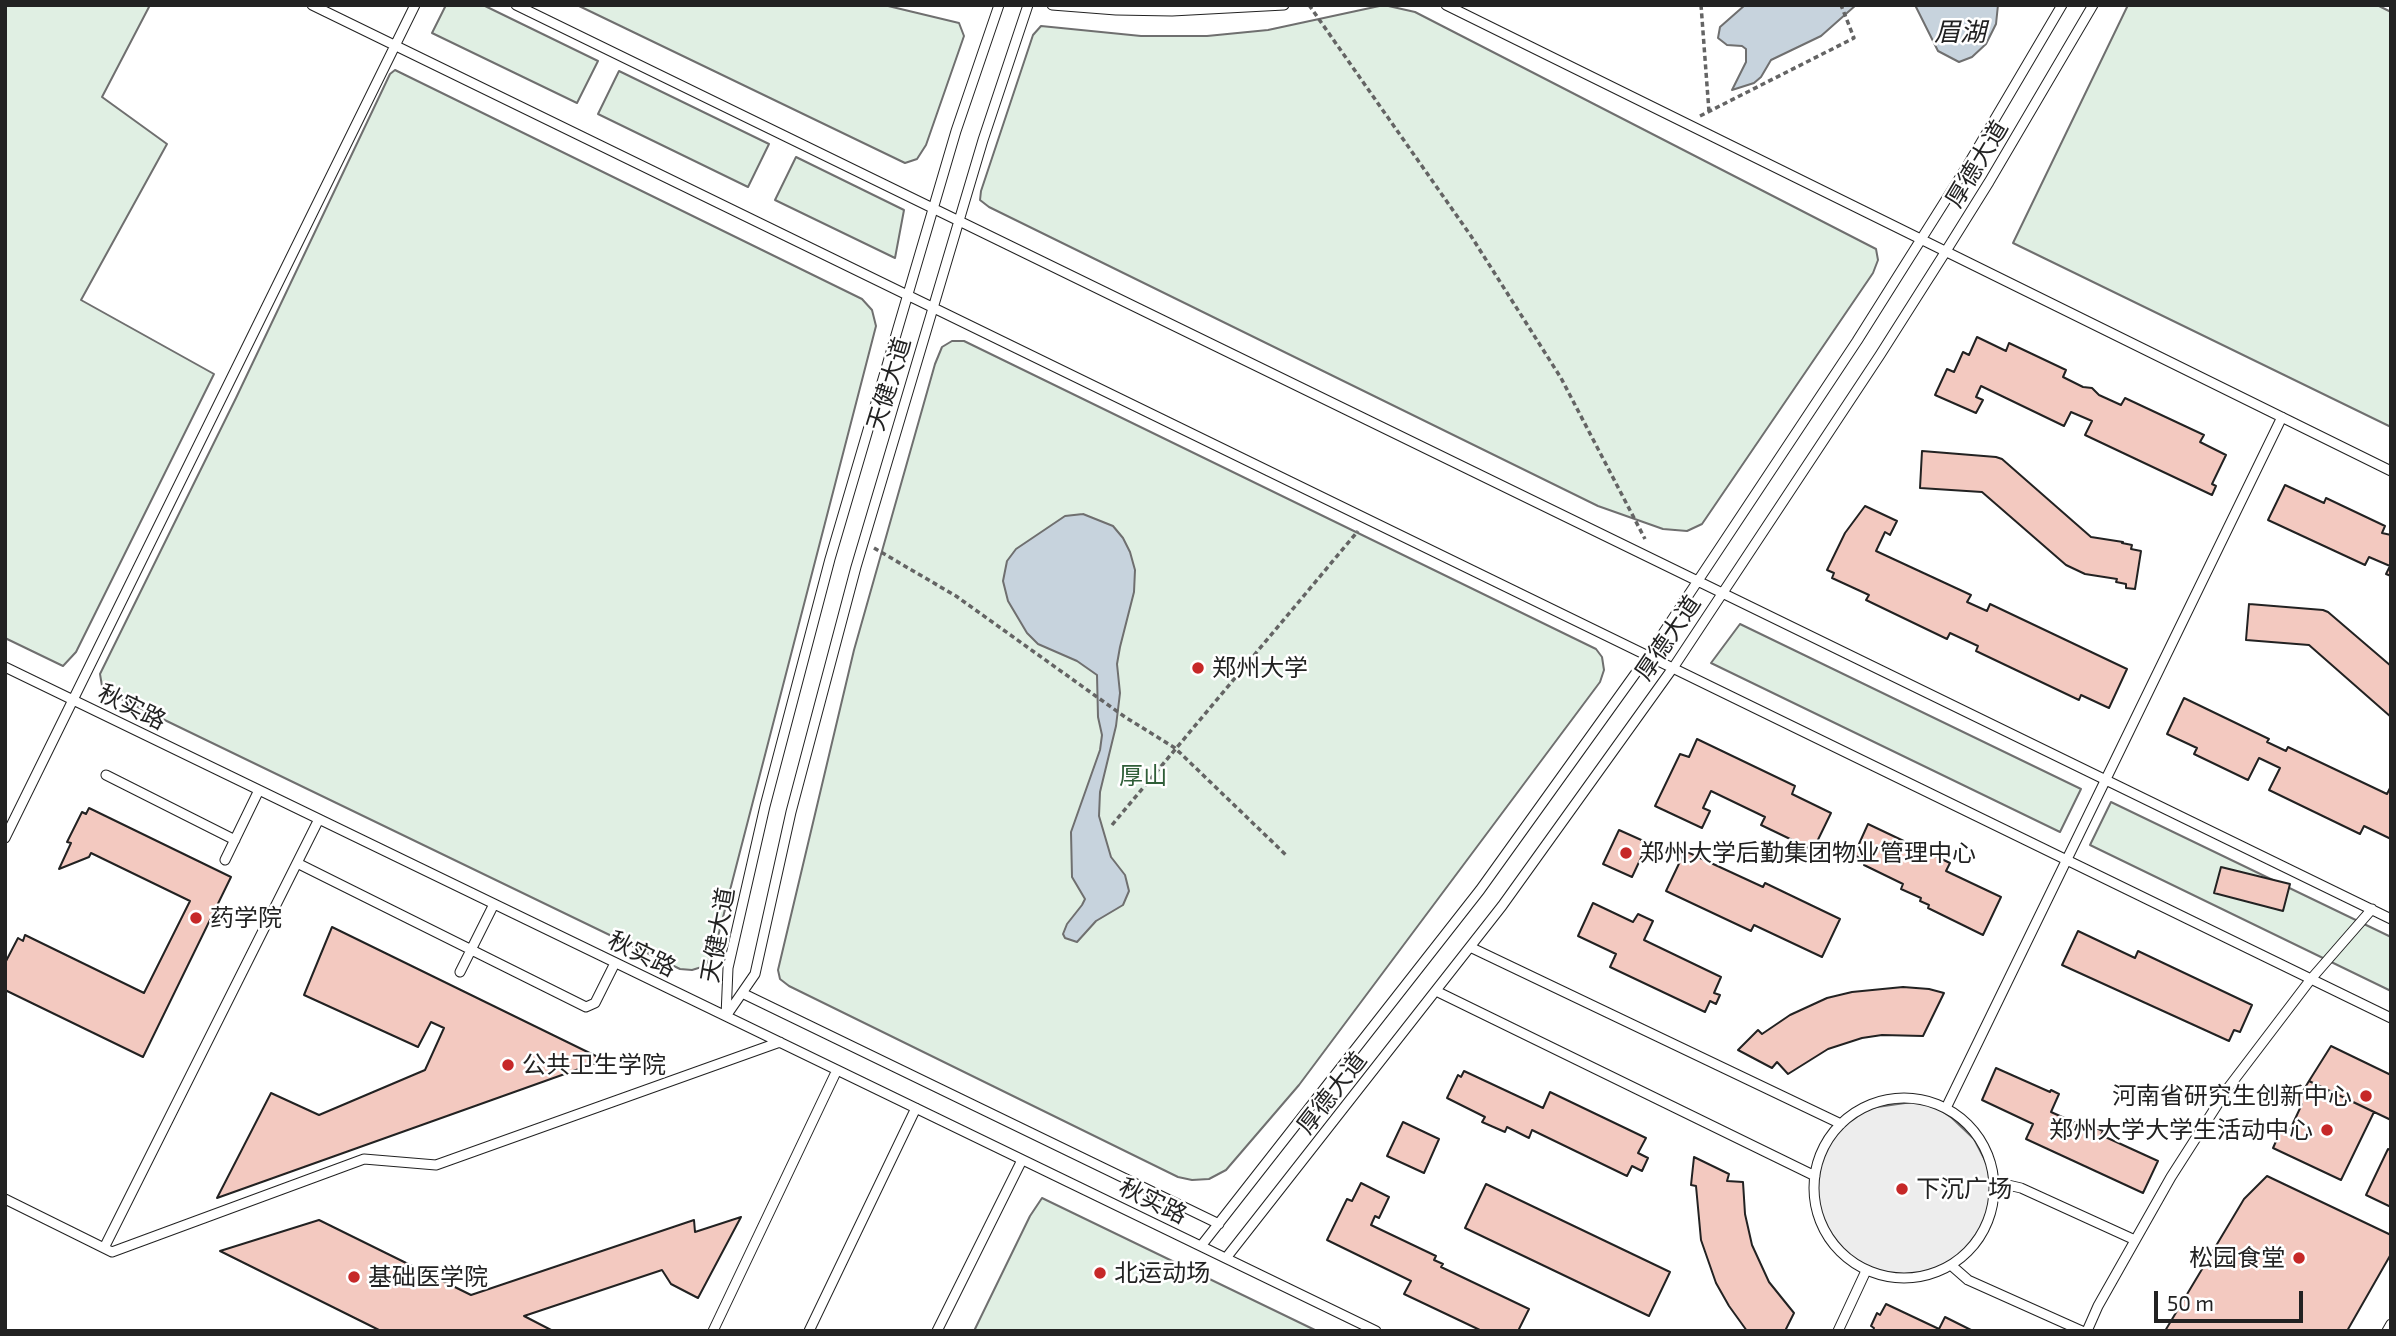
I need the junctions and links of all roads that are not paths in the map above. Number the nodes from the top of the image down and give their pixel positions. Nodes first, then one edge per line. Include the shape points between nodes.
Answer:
1 (312, 5) edge
2 (415, 5) edge
3 (516, 5) edge
4 (999, 5) edge
5 (1028, 5) edge
6 (1052, 5) edge
7 (1284, 5) edge
8 (1446, 5) edge
9 (2062, 5) edge
10 (2093, 5) edge
11 (395, 46) junction
12 (933, 209) junction
13 (958, 221) junction
14 (1922, 239) junction
15 (1946, 251) junction
16 (907, 295) junction
17 (932, 307) junction
18 (2282, 417) junction
19 (2391, 471) edge
20 (1698, 581) junction
21 (1722, 593) junction
22 (1648, 656) junction
23 (5, 667) edge
24 (1672, 668) junction
25 (73, 700) junction
26 (106, 775) dead end
27 (2106, 780) junction
28 (259, 790) junction
29 (319, 819) junction
30 (5, 838) edge
31 (235, 840) junction
32 (225, 860) dead end
33 (2067, 860) junction
34 (297, 863) junction
35 (494, 904) junction
36 (2372, 909) junction
37 (2391, 919) edge
38 (1470, 947) junction
39 (471, 950) junction
40 (615, 963) junction
41 (460, 972) dead end
42 (2311, 979) junction
43 (1436, 991) junction
44 (742, 993) junction
45 (726, 1016) junction
46 (2391, 1018) edge
47 (780, 1042) junction
48 (837, 1070) junction
49 (916, 1108) junction
50 (1946, 1108) junction
51 (1841, 1124) junction
52 (1022, 1160) junction
53 (1815, 1176) junction
54 (1995, 1182) junction
55 (5, 1199) edge
56 (1219, 1224) junction
57 (2135, 1240) junction
58 (1201, 1246) junction
59 (104, 1248) junction
60 (1226, 1258) junction
61 (1952, 1266) junction
62 (1866, 1273) junction
63 (2391, 1324) edge
64 (713, 1331) edge
65 (809, 1331) edge
66 (937, 1331) edge
67 (1376, 1331) edge
68 (1838, 1331) edge
69 (2084, 1331) edge
70 (2387, 1331) edge

1 - 11 lane
2 - 11 lane
3 - 12 lane
4 - 12 lane, 天健大道
5 - 13 lane, 天健大道
6 - 7 lane via 1172,11
8 - 14 lane
9 - 14 lane, 厚德大道
10 - 15 lane, 厚德大道
11 - 16 lane
11 - 25 lane
12 - 13 lane
12 - 16 lane, 天健大道
13 - 17 lane, 天健大道
13 - 20 lane
14 - 15 lane
14 - 20 lane, 厚德大道
15 - 18 lane
15 - 21 lane, 厚德大道
16 - 17 lane
16 - 45 lane, 天健大道 via 830,559 765,806 728,968
17 - 22 lane
17 - 44 lane, 天健大道 via 791,812 755,974
18 - 19 lane
18 - 27 lane
20 - 21 lane
20 - 22 lane, 厚德大道
21 - 24 lane, 厚德大道
21 - 27 lane
22 - 24 lane
22 - 56 lane, 厚德大道 via 1480,890
23 - 25 lane, 秋实路
24 - 33 lane
24 - 38 lane, 厚德大道
25 - 28 lane, 秋实路
25 - 30 lane
26 - 31 lane
27 - 33 lane
27 - 36 lane
28 - 29 lane, 秋实路
28 - 31 lane
29 - 34 lane
29 - 35 lane, 秋实路
31 - 32 lane
33 - 42 lane
33 - 50 lane
34 - 39 lane
34 - 59 lane
35 - 39 lane
35 - 40 lane, 秋实路
36 - 37 lane
36 - 42 lane
38 - 43 lane, 厚德大道
38 - 51 lane
39 - 40 lane via 586,1007 595,1003
39 - 41 lane
40 - 45 lane, 秋实路
42 - 46 lane
42 - 57 lane via 2228,1088
43 - 53 lane
43 - 60 lane, 厚德大道
44 - 45 lane, 天健大道
44 - 56 lane
45 - 47 lane, 秋实路
47 - 48 lane, 秋实路
47 - 59 lane via 436,1165 364,1159 113,1252
48 - 49 lane, 秋实路
48 - 64 lane
49 - 52 lane, 秋实路
49 - 65 lane
50 - 51 lane via 1926,1100 1893,1099 1861,1109
50 - 54 lane via 1980,1139
51 - 53 lane via 1819,1157
52 - 58 lane, 秋实路
52 - 66 lane
53 - 62 lane via 1813,1204 1826,1234
54 - 57 lane via 2021,1188
54 - 61 lane via 1994,1204 1982,1236
55 - 59 lane
56 - 58 lane, 厚德大道
57 - 69 lane
58 - 60 lane, 秋实路
60 - 67 lane, 秋实路
61 - 62 lane via 1912,1279
61 - 69 lane via 1968,1280
62 - 68 lane
63 - 70 lane

